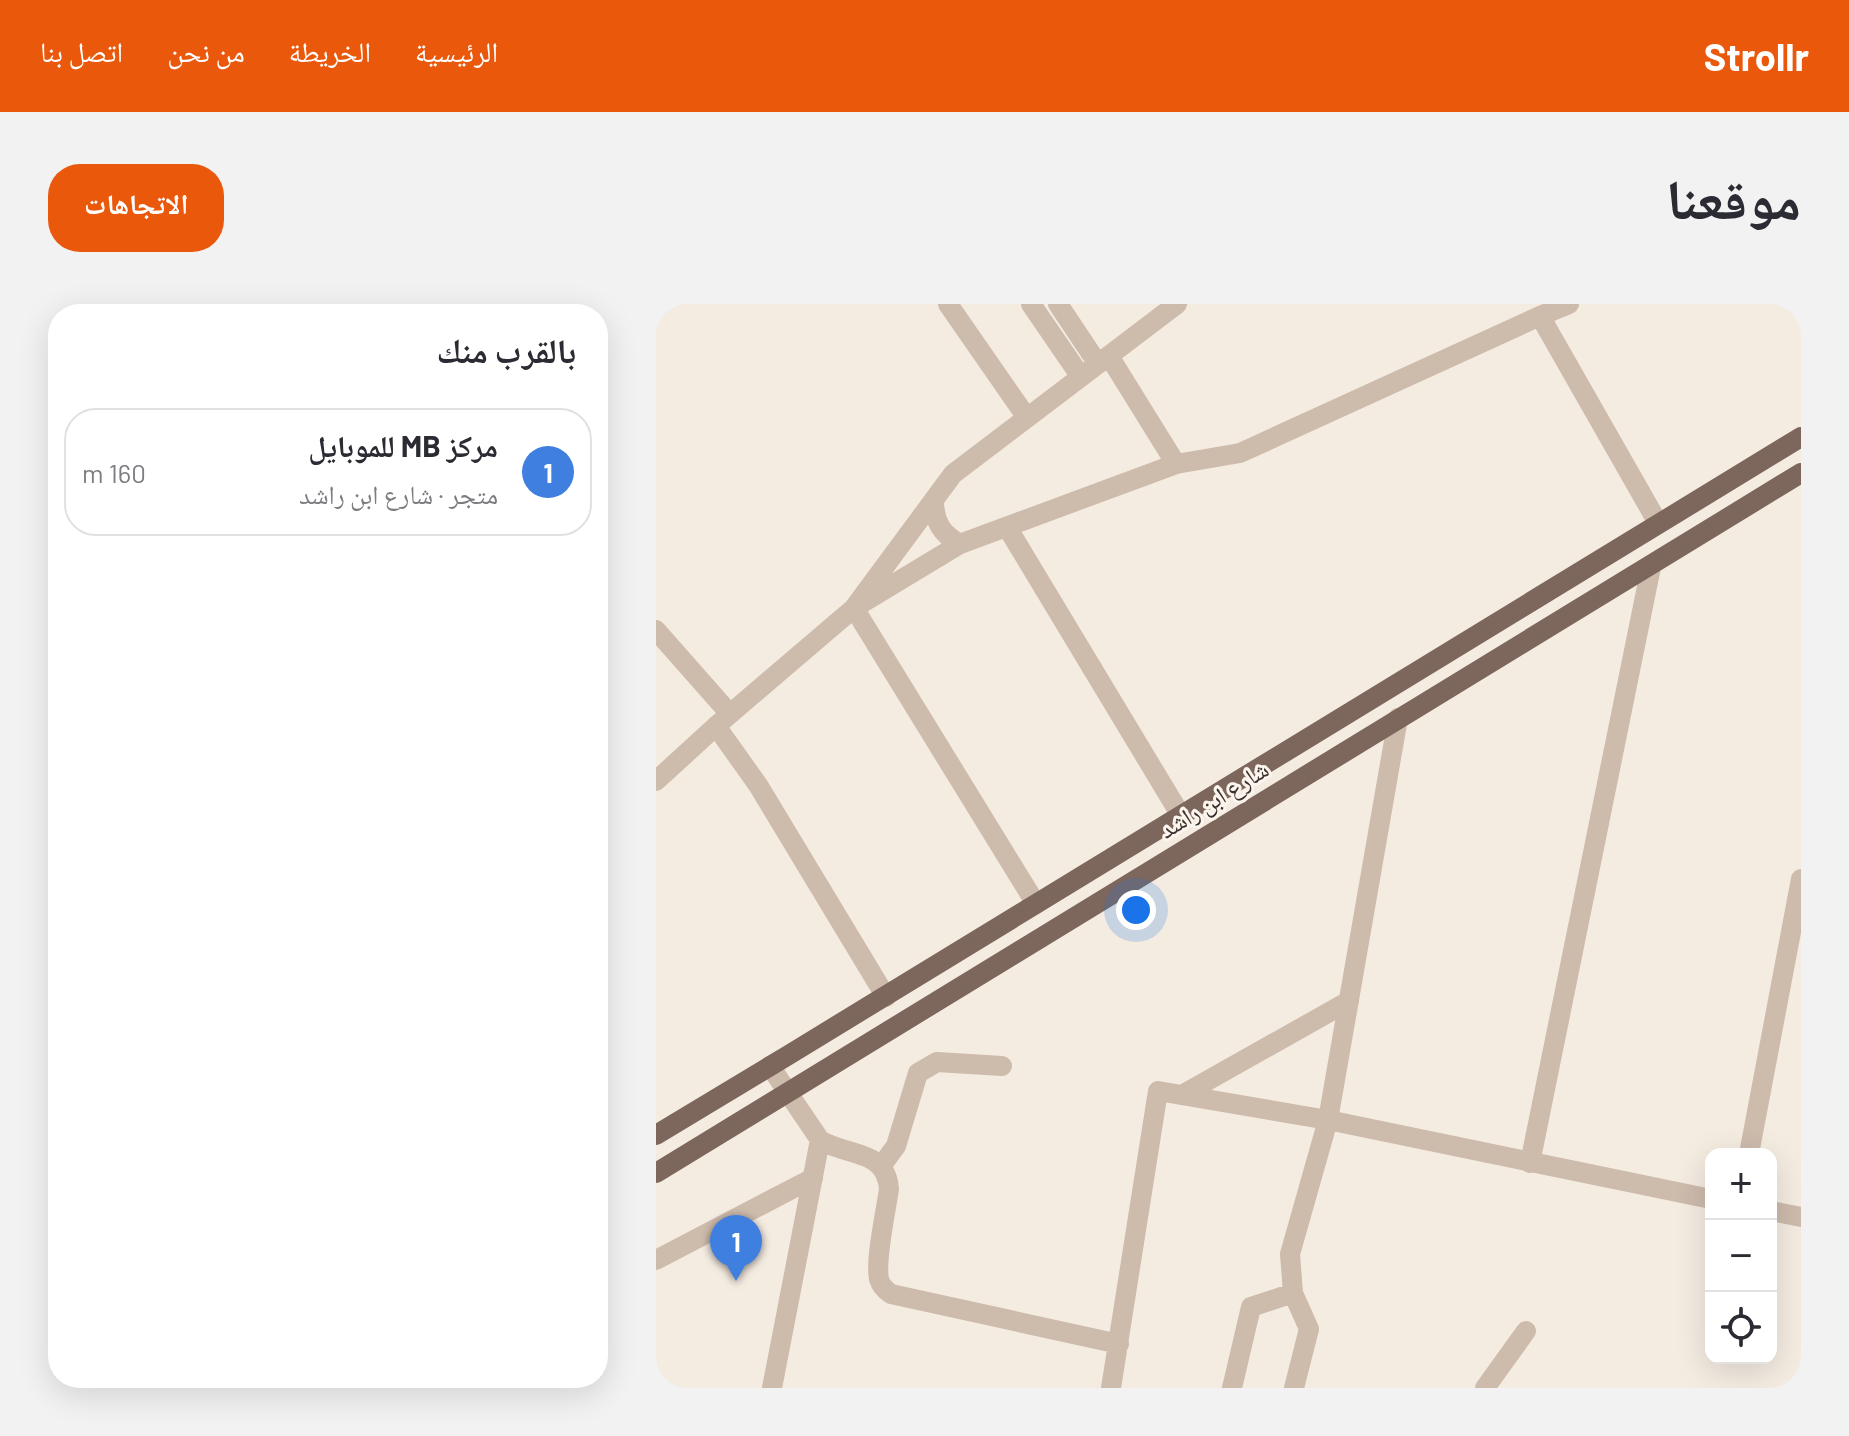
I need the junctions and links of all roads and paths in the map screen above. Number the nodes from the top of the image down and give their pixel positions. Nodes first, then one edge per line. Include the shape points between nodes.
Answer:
1 (948, 304) edge
2 (1031, 304) edge
3 (1058, 304) edge
4 (1177, 304) edge
5 (1569, 304) edge
6 (1540, 316) junction
7 (1104, 360) junction
8 (1081, 377) junction
9 (1027, 418) junction
10 (1801, 437) edge
11 (1176, 464) junction
12 (1801, 473) edge
13 (934, 500) junction
14 (1658, 523) junction
15 (1007, 527) junction
16 (960, 544) junction
17 (1651, 567) junction
18 (854, 608) junction
19 (656, 630) edge
20 (1398, 718) junction
21 (723, 720) junction
22 (1238, 779) junction
23 (656, 781) edge
24 (1254, 806) junction
25 (1180, 814) junction
26 (1801, 879) edge
27 (1036, 904) junction
28 (1794, 953) edge
29 (886, 997) junction
30 (1349, 1001) junction
31 (770, 1066) junction
32 (1002, 1066) dead end
33 (786, 1093) junction
34 (1182, 1095) junction
35 (1328, 1120) junction
36 (656, 1135) edge
37 (820, 1140) junction
38 (1750, 1148) edge
39 (1530, 1163) junction
40 (882, 1165) junction
41 (656, 1173) edge
42 (813, 1178) junction
43 (1705, 1198) edge
44 (1777, 1212) edge
45 (1801, 1217) edge
46 (656, 1260) edge
47 (1293, 1293) junction
48 (1526, 1331) dead end
49 (1119, 1344) junction
50 (772, 1388) edge
51 (1111, 1388) edge
52 (1232, 1388) edge
53 (1294, 1388) edge
54 (1485, 1388) edge

1 - 9 street
2 - 8 street
3 - 7 street
4 - 7 street
5 - 6 street
6 - 11 street via 1240,453
6 - 14 street
7 - 8 street
7 - 11 street
8 - 9 street
9 - 13 street via 953,474
10 - 14 main road, شارع ابن راشد
11 - 15 street
12 - 17 main road, شارع ابن راشد
13 - 16 street via 939,526
13 - 18 street
14 - 22 main road, شارع ابن راشد
15 - 16 street
15 - 25 street
16 - 18 street
17 - 20 main road, شارع ابن راشد
17 - 39 street
18 - 21 street
18 - 27 street
19 - 21 street
20 - 24 main road, شارع ابن راشد
20 - 30 street
21 - 23 street
21 - 29 street
22 - 24 main road
22 - 25 main road, شارع ابن راشد
24 - 33 main road, شارع ابن راشد
25 - 27 main road, شارع ابن راشد
26 - 28 street
27 - 29 main road, شارع ابن راشد
28 - 38 street
29 - 31 main road, شارع ابن راشد
30 - 34 street
30 - 35 street
31 - 33 street
31 - 36 main road, شارع ابن راشد
32 - 40 street via 937,1062 918,1073 896,1146
33 - 37 street
33 - 41 main road, شارع ابن راشد
34 - 35 street
34 - 49 street via 1158,1091
35 - 39 street
35 - 47 street via 1290,1254
37 - 40 street
37 - 42 street
39 - 43 street
40 - 49 street via 889,1189 879,1267 884,1290
42 - 46 street
42 - 50 street
44 - 45 street
47 - 52 street via 1251,1307
47 - 53 street via 1309,1329
48 - 54 street
49 - 51 street

